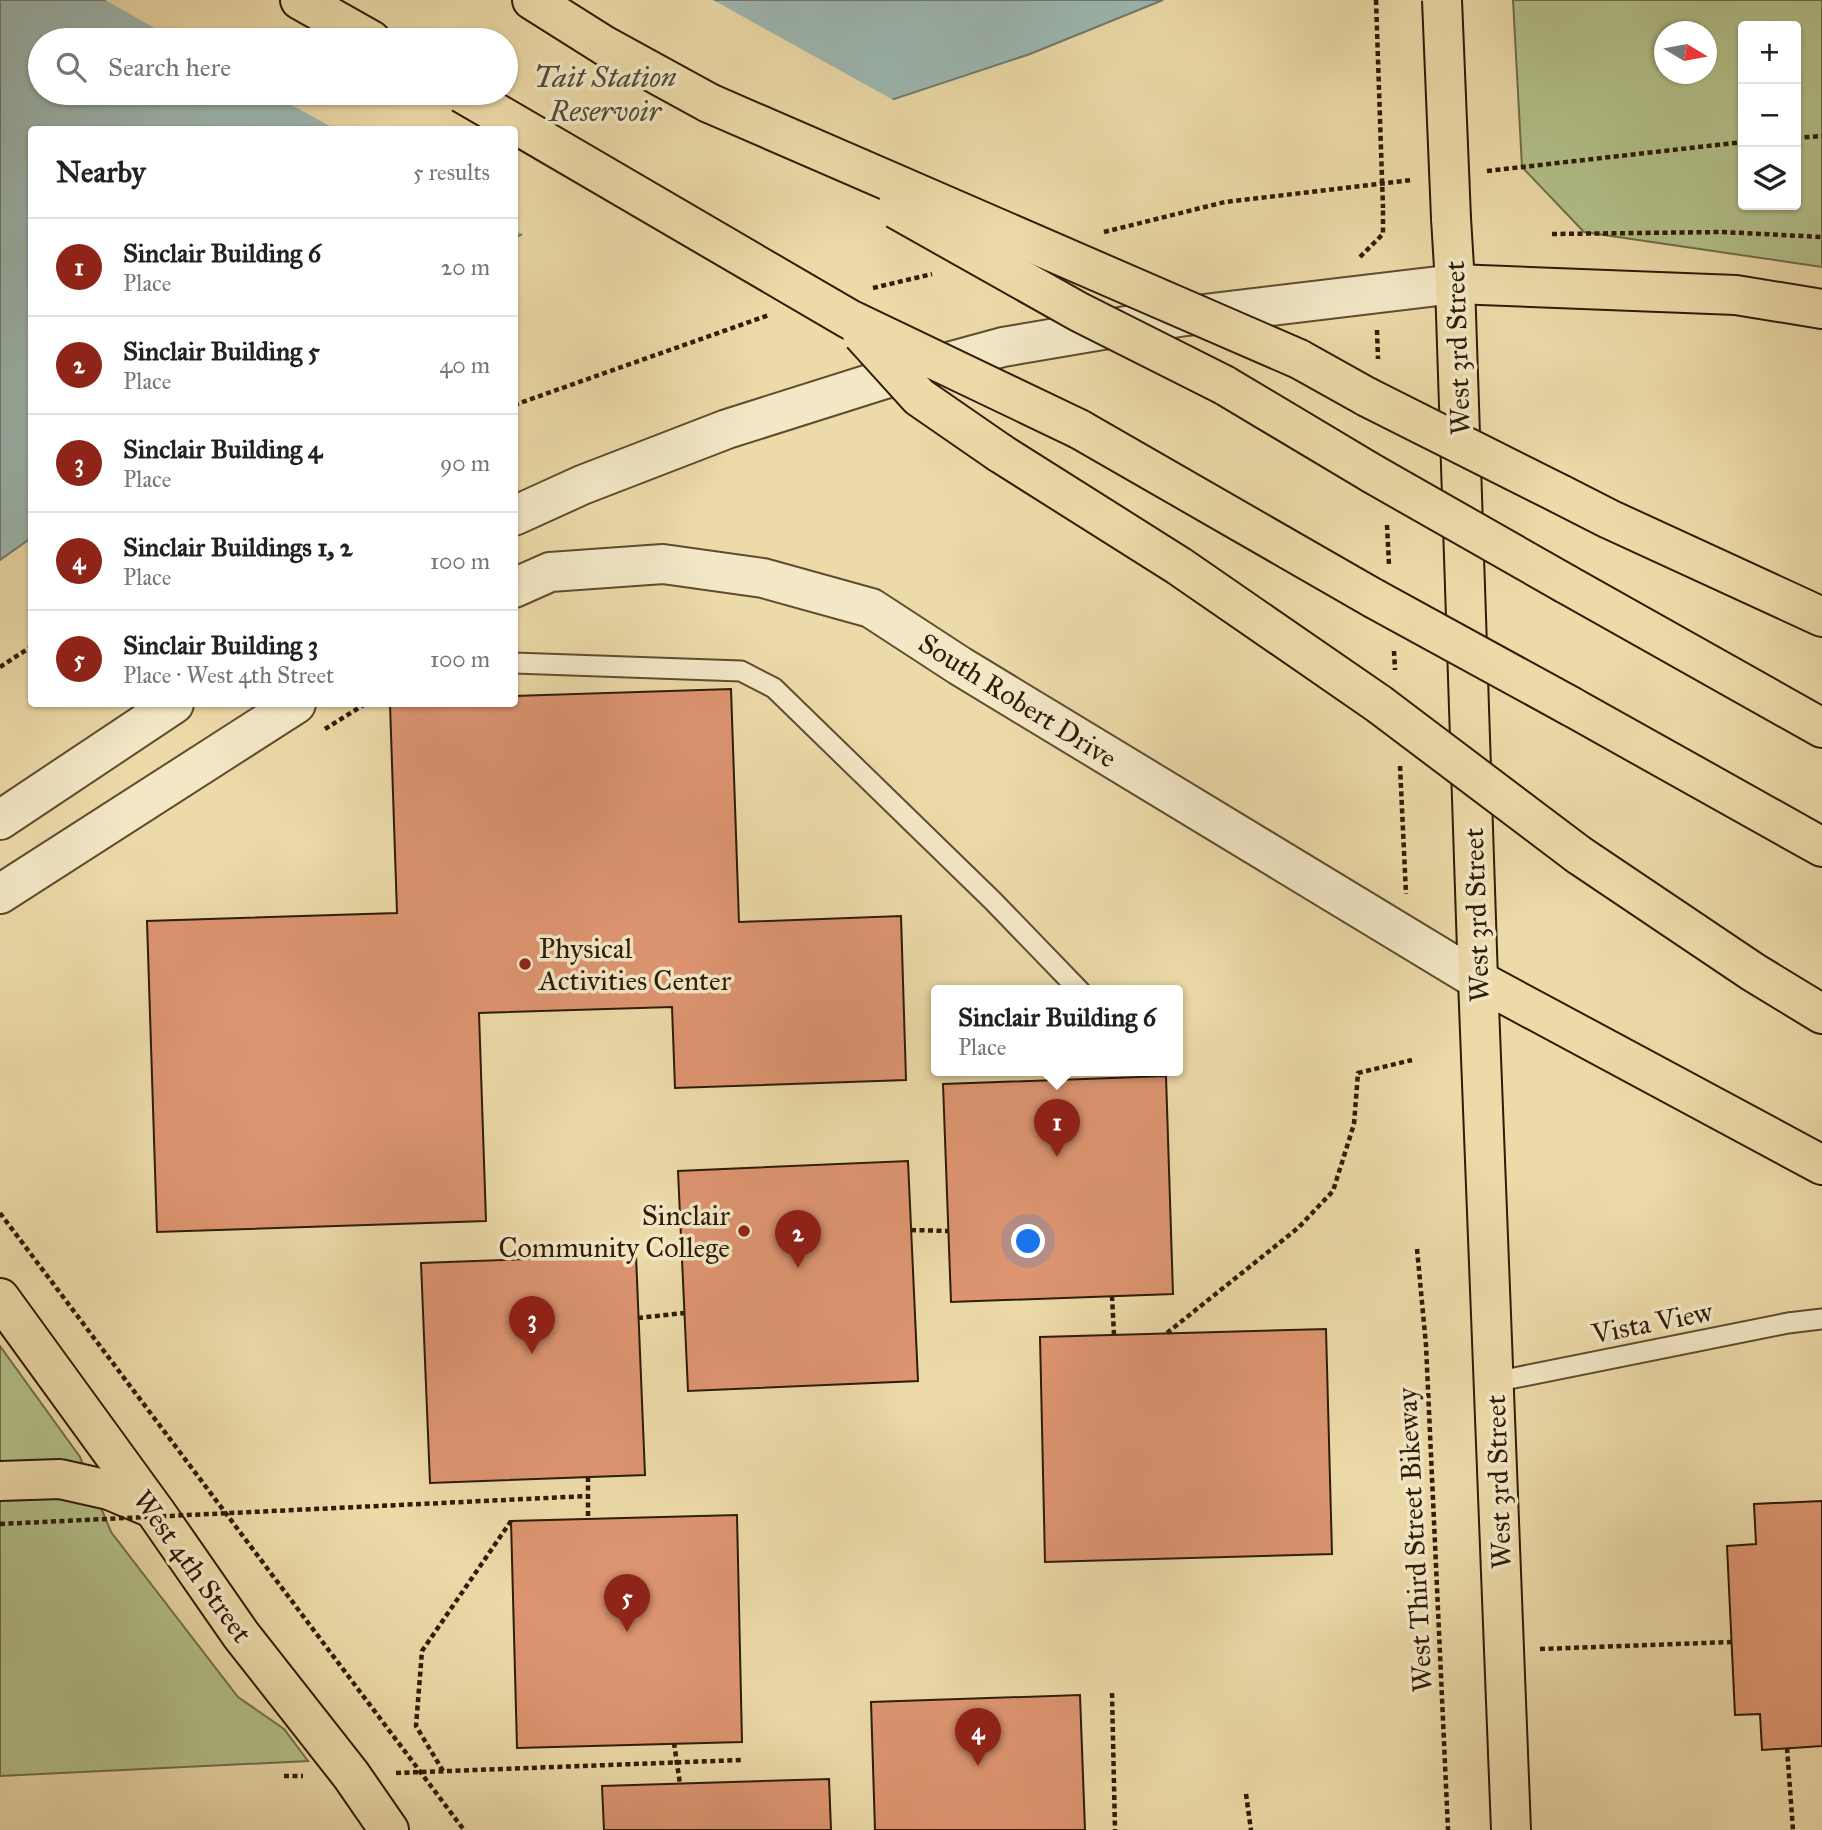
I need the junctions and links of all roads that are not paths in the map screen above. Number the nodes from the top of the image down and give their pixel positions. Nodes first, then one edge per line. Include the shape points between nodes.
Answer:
1 (300, 0) edge
2 (531, 0) edge
3 (1442, 0) edge
4 (350, 28) edge
5 (709, 103) junction
6 (483, 105) edge
7 (1455, 284) junction
8 (1822, 309) edge
9 (849, 319) junction
10 (518, 514) edge
11 (518, 586) edge
12 (1822, 617) edge
13 (518, 663) edge
14 (170, 707) edge
15 (291, 707) edge
16 (1822, 728) edge
17 (0, 820) edge
18 (1822, 847) edge
19 (0, 894) edge
20 (1478, 980) junction
21 (1074, 985) edge
22 (1822, 1014) edge
23 (1822, 1165) edge
24 (0, 1298) edge
25 (1822, 1319) edge
26 (1494, 1382) junction
27 (0, 1481) edge
28 (152, 1508) junction
29 (389, 1830) edge
30 (1511, 1830) edge

1 - 4 main road
2 - 5 main road
3 - 7 main road, West 3rd Street, bridge
5 - 12 main road, bridge via 1298,359 1373,380 1560,494
5 - 16 main road, bridge via 1079,312 1224,385
6 - 9 main road, bridge
7 - 8 main road via 1736,295
7 - 10 street via 1179,317 1003,347 727,429
7 - 20 main road, West 3rd Street
9 - 18 main road, bridge via 1079,429 1381,586 1572,707
9 - 22 main road, bridge via 919,397 1179,566 1387,688 1579,855
11 - 20 street, South Robert Drive via 550,572 663,564 763,578 871,608
13 - 21 lane via 741,671 774,688
14 - 17 street
15 - 19 street
20 - 23 main road
20 - 26 main road, West 3rd Street
24 - 28 main road, West 4th Street
25 - 26 lane, Vista View
26 - 30 main road, West 3rd Street
27 - 28 main road via 60,1479 109,1490
28 - 29 main road, West 4th Street

